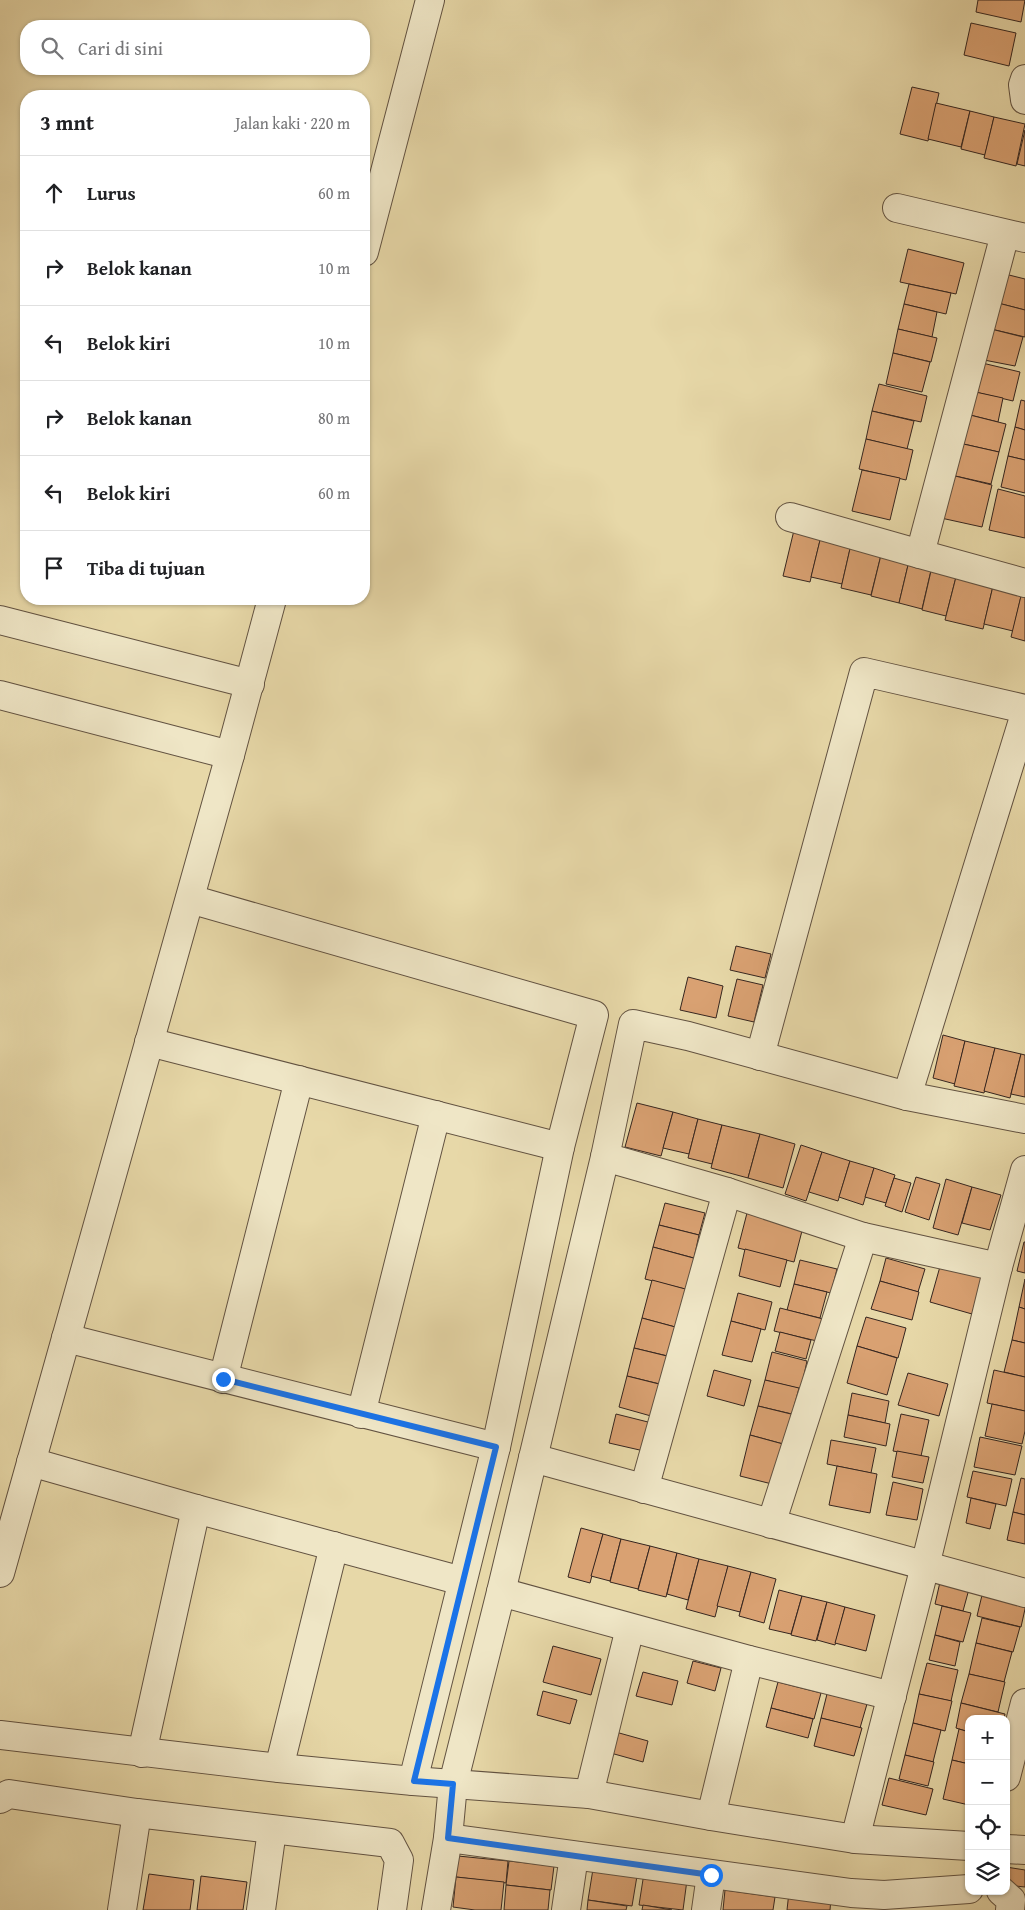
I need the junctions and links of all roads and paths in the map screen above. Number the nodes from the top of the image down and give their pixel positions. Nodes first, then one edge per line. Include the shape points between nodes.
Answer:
1 (430, 0) edge
2 (1025, 79) edge
3 (1025, 100) edge
4 (897, 208) dead end
5 (370, 229) edge
6 (1015, 236) edge
7 (790, 517) dead end
8 (920, 554) junction
9 (1025, 583) edge
10 (270, 605) edge
11 (0, 620) edge
12 (250, 684) junction
13 (0, 695) edge
14 (1025, 709) edge
15 (1025, 714) edge
16 (230, 755) junction
17 (190, 899) junction
18 (149, 1042) junction
19 (760, 1056) junction
20 (299, 1080) junction
21 (907, 1096) junction
22 (436, 1115) junction
23 (1025, 1119) edge
24 (560, 1147) junction
25 (605, 1157) junction
26 (1025, 1170) edge
27 (727, 1192) junction
28 (863, 1237) junction
29 (998, 1266) junction
30 (66, 1338) junction
31 (223, 1379) junction
32 (361, 1414) junction
33 (496, 1447) junction
34 (533, 1458) junction
35 (31, 1462) junction
36 (644, 1489) junction
37 (196, 1509) junction
38 (771, 1524) junction
39 (334, 1546) junction
40 (925, 1566) junction
41 (0, 1574) edge
42 (462, 1581) junction
43 (501, 1592) junction
44 (1025, 1593) edge
45 (630, 1628) junction
46 (749, 1660) junction
47 (892, 1696) junction
48 (1025, 1703) edge
49 (0, 1734) edge
50 (142, 1753) junction
51 (1010, 1761) edge
52 (278, 1768) junction
53 (414, 1781) junction
54 (589, 1794) junction
55 (0, 1799) edge
56 (450, 1811) junction
57 (137, 1813) junction
58 (711, 1816) junction
59 (272, 1830) junction
60 (855, 1839) junction
61 (965, 1846) edge
62 (1010, 1849) edge
63 (1025, 1850) edge
64 (574, 1856) junction
65 (711, 1875) junction
66 (965, 1890) edge
67 (1005, 1895) edge
68 (850, 1902) edge
69 (883, 1902) edge
70 (122, 1910) edge
71 (261, 1910) edge
72 (392, 1910) edge
73 (436, 1910) edge
74 (566, 1910) edge
75 (706, 1910) edge
76 (1010, 1910) edge

1 - 5 street
2 - 3 street
4 - 6 street
6 - 8 street
7 - 8 street
8 - 9 street
10 - 12 street
11 - 12 street
12 - 16 street
13 - 16 street
14 - 19 street via 864,672
15 - 21 street
16 - 17 street
17 - 18 street
17 - 24 street via 594,1015
18 - 20 street
18 - 30 street
19 - 21 street
19 - 25 street via 633,1024
20 - 22 street
20 - 31 street
21 - 23 street
22 - 24 street
22 - 32 street
24 - 33 street
25 - 27 street
25 - 34 street
26 - 29 street
27 - 28 street
27 - 36 street
28 - 29 street
28 - 38 street
29 - 40 street
30 - 31 street
30 - 35 street
31 - 32 street
32 - 33 street
33 - 42 street
34 - 36 street
34 - 43 street
35 - 37 street
35 - 41 street
36 - 38 street
37 - 39 street
37 - 50 street
38 - 40 street
39 - 42 street
39 - 52 street
40 - 44 street
40 - 47 street
42 - 53 street
43 - 45 street
43 - 56 street
45 - 46 street
45 - 54 street
46 - 47 street
46 - 58 street
47 - 60 street
48 - 51 street
49 - 50 street
50 - 52 street
52 - 53 street
53 - 56 street
54 - 56 street
54 - 58 street
55 - 57 street via 9,1794
56 - 64 street
56 - 73 street
57 - 59 street
57 - 70 street
58 - 60 street
59 - 71 street
59 - 72 street via 390,1843 399,1860
60 - 61 street
62 - 63 street
64 - 65 street
64 - 74 street
65 - 68 street
65 - 75 street
66 - 69 street
67 - 76 street via 1011,1900
68 - 69 street

